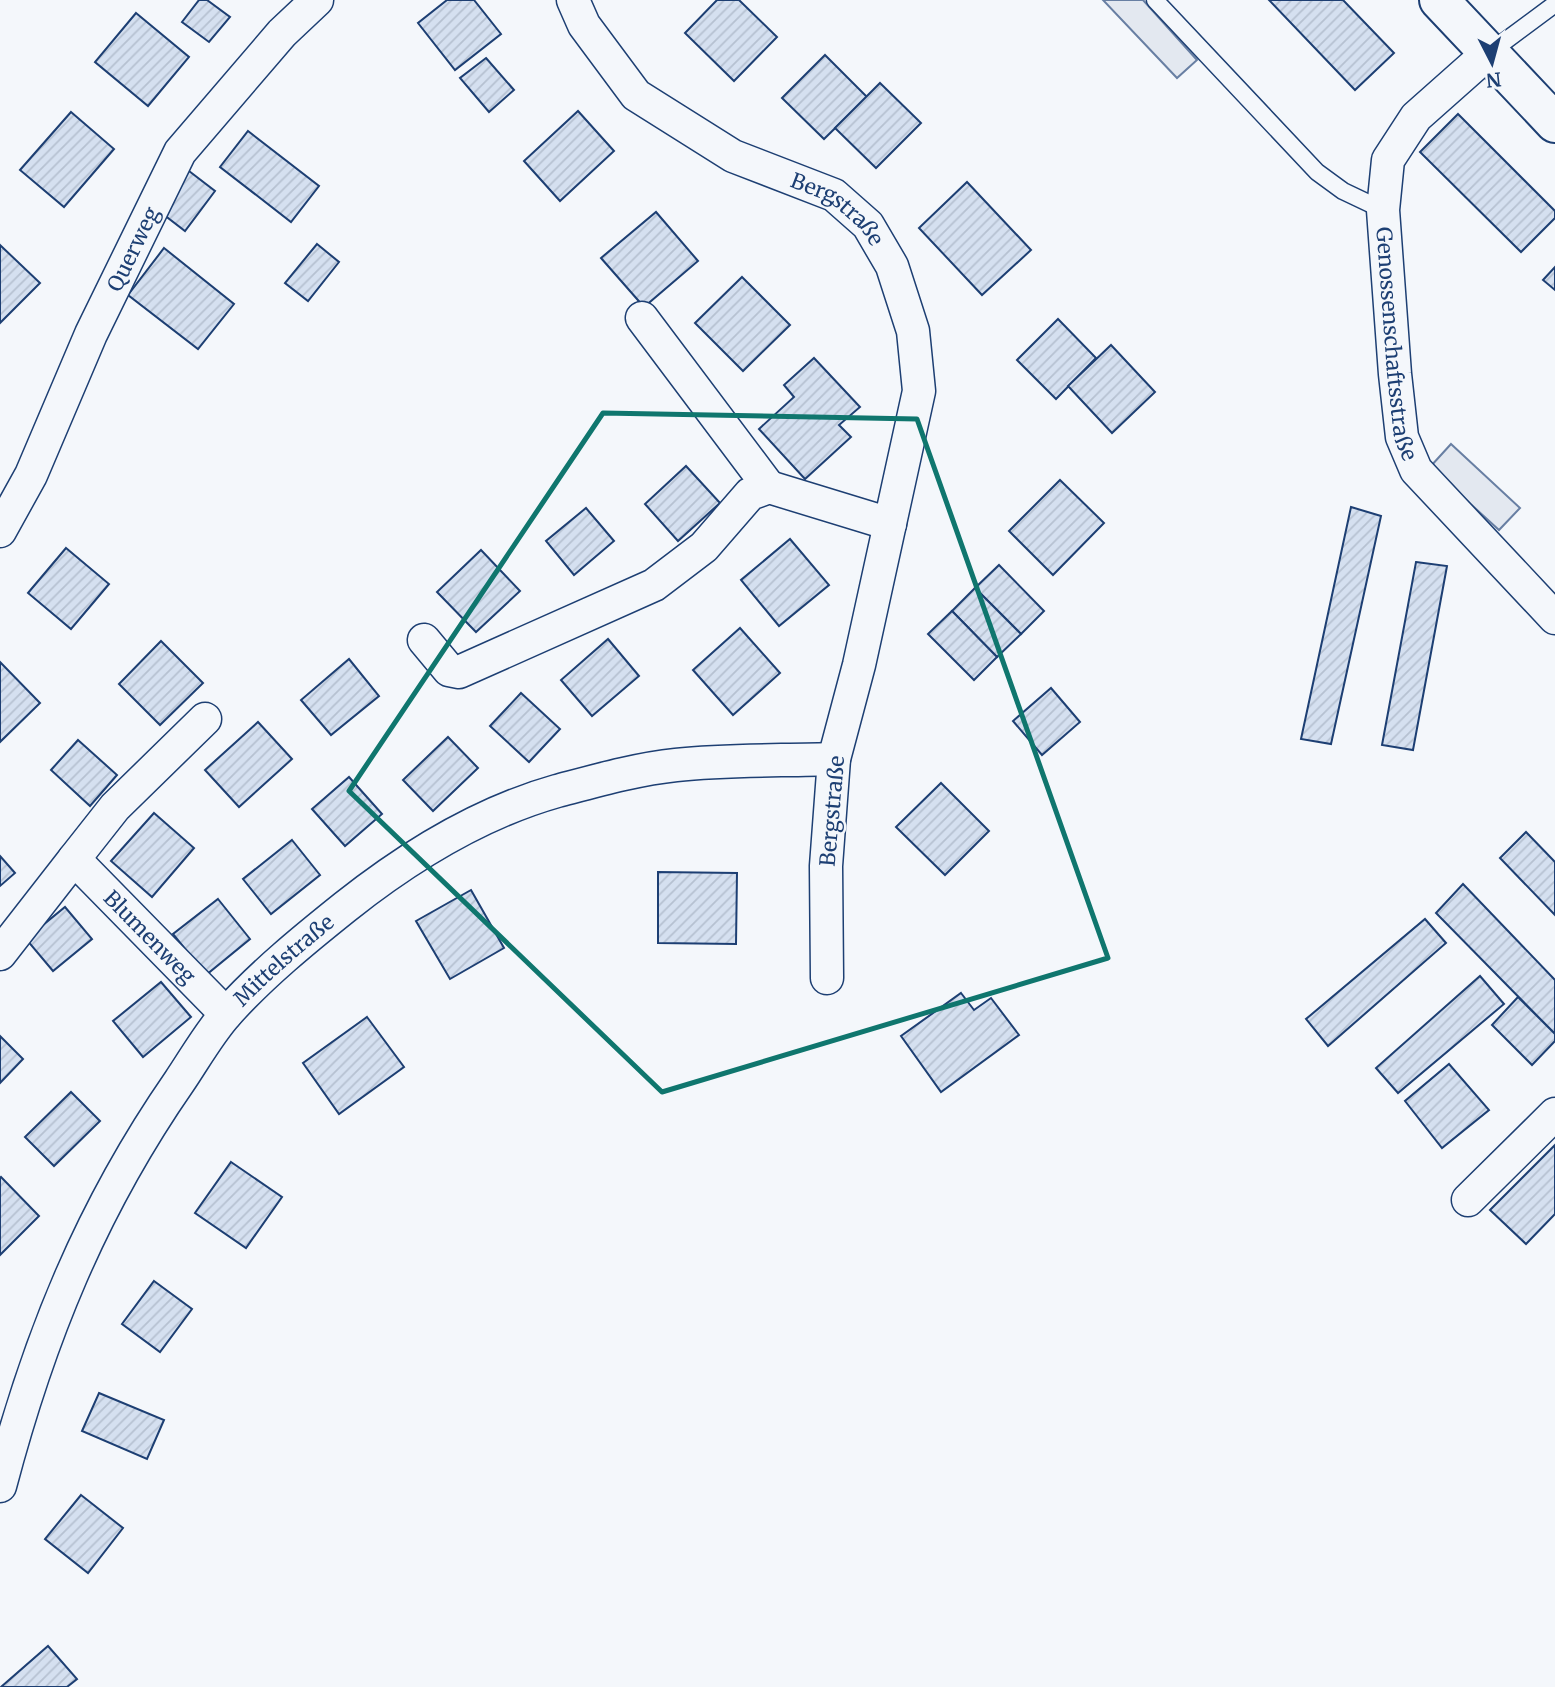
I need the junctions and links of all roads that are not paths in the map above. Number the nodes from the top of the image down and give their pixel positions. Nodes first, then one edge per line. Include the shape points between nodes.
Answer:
1 (317, 0) edge
2 (573, 0) edge
3 (1155, 0) edge
4 (1439, 0) edge
5 (1555, 4) edge
6 (1488, 54) junction
7 (1555, 123) edge
8 (1383, 210) junction
9 (642, 318) dead end
10 (769, 487) junction
11 (890, 524) junction
12 (0, 531) edge
13 (1555, 618) edge
14 (424, 639) dead end
15 (205, 719) dead end
16 (834, 759) junction
17 (74, 859) junction
18 (0, 954) edge
19 (827, 978) dead end
20 (226, 1014) junction
21 (1555, 1114) edge
22 (1468, 1200) dead end
23 (0, 1486) edge

1 - 12 street, Querweg via 282,33 180,152 91,334 31,475
2 - 11 street, Bergstraße via 584,25 636,95 733,156 834,195 868,225 892,266 905,301 919,391
3 - 8 lane via 1317,172
4 - 6 street
5 - 6 lane
6 - 7 street
6 - 8 street, Genossenschaftsstraße via 1416,117 1401,138 1388,160
8 - 13 street, Genossenschaftsstraße via 1401,424 1416,470
9 - 10 street
10 - 11 street
10 - 14 street via 750,494 704,547 654,586 561,628 459,672 449,670
11 - 16 street, Bergstraße
15 - 17 street via 115,807
16 - 19 street, Bergstraße via 827,866
16 - 20 street, Mittelstraße via 675,765 556,791 499,812 441,840 377,881 316,930
17 - 18 street
17 - 20 street, Blumenweg
20 - 23 street, Mittelstraße via 151,1123 103,1205 63,1288 36,1361
21 - 22 street

